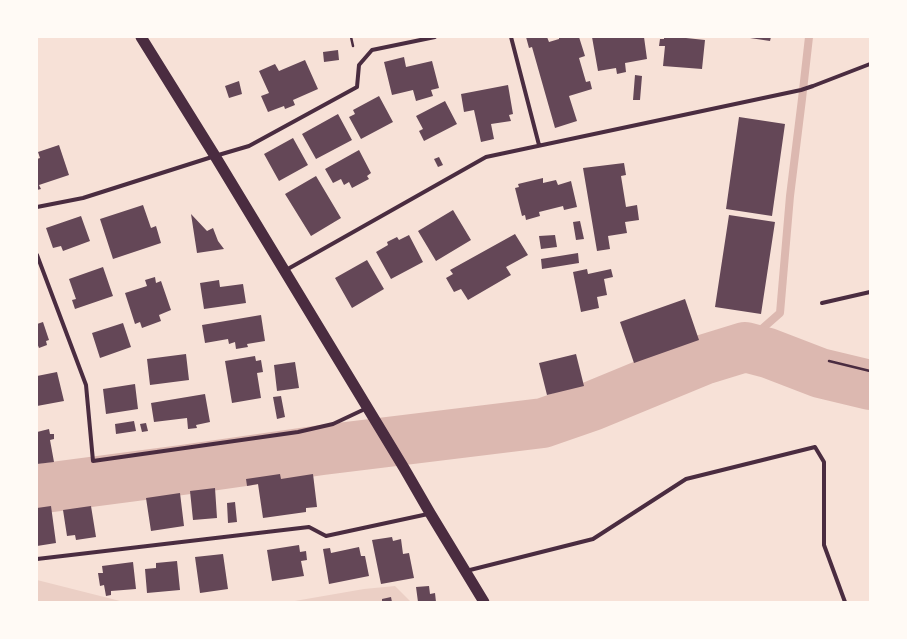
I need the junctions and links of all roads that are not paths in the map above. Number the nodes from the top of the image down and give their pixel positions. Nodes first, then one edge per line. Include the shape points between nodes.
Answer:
1 (142, 37) edge
2 (435, 37) edge
3 (511, 37) edge
4 (870, 64) edge
5 (539, 145) junction
6 (215, 156) junction
7 (37, 207) edge
8 (37, 255) edge
9 (284, 270) junction
10 (870, 292) edge
11 (822, 303) dead end
12 (367, 408) junction
13 (430, 513) junction
14 (37, 558) edge
15 (466, 572) junction
16 (484, 602) edge
17 (845, 602) edge

1 - 6 highway
2 - 6 street via 372,50 359,66 358,87 250,146
3 - 5 street
4 - 5 street via 801,90
5 - 9 street via 486,157
6 - 7 street via 83,198
6 - 9 highway
8 - 12 street via 86,385 93,461 298,432 333,424
9 - 12 highway
10 - 11 street
12 - 13 highway
13 - 14 street via 326,536 309,527
13 - 15 highway
15 - 16 highway
15 - 17 street via 593,539 686,478 815,447 824,462 824,545

